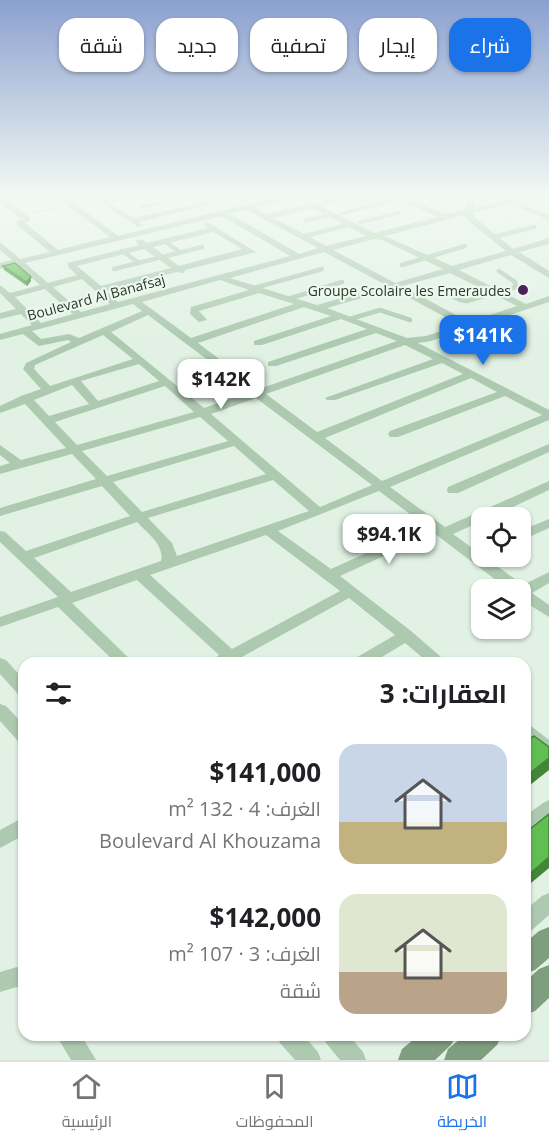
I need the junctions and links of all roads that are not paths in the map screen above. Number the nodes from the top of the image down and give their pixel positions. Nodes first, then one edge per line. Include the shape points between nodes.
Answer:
1 (44, 242) edge
2 (98, 242) edge
3 (140, 242) edge
4 (158, 242) edge
5 (166, 242) edge
6 (236, 242) edge
7 (275, 242) edge
8 (312, 242) edge
9 (352, 242) edge
10 (393, 242) edge
11 (500, 242) edge
12 (543, 242) edge
13 (0, 245) edge
14 (145, 246) junction
15 (465, 246) dead end
16 (202, 247) dead end
17 (324, 249) junction
18 (249, 250) junction
19 (122, 251) junction
20 (511, 251) junction
21 (180, 252) junction
22 (57, 253) junction
23 (160, 256) junction
24 (297, 256) junction
25 (426, 257) junction
26 (19, 261) junction
27 (138, 262) junction
28 (268, 263) junction
29 (402, 265) dead end
30 (0, 266) edge
31 (450, 268) junction
32 (114, 269) dead end
33 (177, 269) junction
34 (322, 269) dead end
35 (499, 271) dead end
36 (549, 275) edge
37 (84, 276) junction
38 (218, 277) junction
39 (342, 282) dead end
40 (197, 283) junction
41 (396, 285) junction
42 (47, 286) junction
43 (0, 288) edge
44 (257, 289) junction
45 (440, 289) dead end
46 (98, 290) junction
47 (496, 292) junction
48 (9, 296) junction
49 (288, 299) junction
50 (549, 299) edge
51 (134, 300) junction
52 (304, 304) junction
53 (116, 305) junction
54 (525, 307) junction
55 (318, 308) junction
56 (22, 311) junction
57 (149, 311) junction
58 (79, 315) junction
59 (0, 316) edge
60 (346, 317) junction
61 (202, 320) dead end
62 (410, 320) dead end
63 (467, 325) junction
64 (39, 326) junction
65 (377, 329) junction
66 (25, 330) junction
67 (105, 332) junction
68 (0, 337) edge
69 (406, 341) junction
70 (79, 342) junction
71 (190, 342) junction
72 (258, 343) dead end
73 (141, 360) junction
74 (441, 360) junction
75 (272, 364) dead end
76 (470, 375) junction
77 (74, 380) junction
78 (167, 382) junction
79 (47, 389) junction
80 (506, 392) junction
81 (257, 393) junction
82 (26, 398) junction
83 (331, 398) dead end
84 (96, 405) junction
85 (0, 410) edge
86 (202, 413) junction
87 (549, 415) edge
88 (47, 421) junction
89 (394, 434) dead end
90 (316, 437) junction
91 (236, 442) junction
92 (549, 448) edge
93 (0, 449) edge
94 (75, 450) junction
95 (19, 465) junction
96 (0, 470) edge
97 (276, 475) junction
98 (105, 482) junction
99 (549, 485) edge
100 (381, 486) junction
101 (453, 490) dead end
102 (0, 512) edge
103 (318, 512) junction
104 (139, 517) junction
105 (549, 523) edge
106 (268, 530) junction
107 (440, 530) junction
108 (531, 532) edge
109 (0, 534) edge
110 (24, 557) junction
111 (168, 562) junction
112 (140, 574) junction
113 (330, 575) junction
114 (549, 577) edge
115 (505, 579) edge
116 (531, 586) edge
117 (350, 592) junction
118 (531, 598) edge
119 (66, 600) junction
120 (549, 612) edge
121 (0, 622) edge
122 (406, 635) junction
123 (120, 657) edge
124 (221, 657) edge
125 (230, 657) edge
126 (370, 657) edge
127 (433, 657) edge
128 (0, 664) edge
129 (18, 684) edge
130 (0, 710) edge
131 (18, 730) edge
132 (531, 736) edge
133 (549, 750) edge
134 (549, 808) edge
135 (531, 822) edge
136 (18, 829) edge
137 (0, 840) edge
138 (549, 903) edge
139 (531, 918) edge
140 (549, 940) edge
141 (531, 956) edge
142 (18, 976) edge
143 (549, 979) edge
144 (0, 982) edge
145 (531, 996) edge
146 (71, 1041) edge
147 (293, 1041) edge
148 (339, 1041) edge
149 (480, 1041) edge
150 (85, 1060) edge
151 (310, 1060) edge
152 (355, 1060) edge
153 (459, 1060) edge

1 - 22 street
2 - 22 street
3 - 14 street
4 - 14 street
5 - 21 lane
6 - 18 street
7 - 24 street
8 - 17 street
9 - 17 street, Boulevard Al Banafsaj
10 - 25 street
11 - 20 street
12 - 20 street
13 - 26 street
14 - 19 street
14 - 23 street
15 - 25 lane
16 - 21 lane
17 - 24 street, Boulevard Al Banafsaj
17 - 41 street
18 - 28 street
18 - 33 street
19 - 27 lane
19 - 37 street via 71,265
20 - 31 street
20 - 36 street
21 - 23 lane
22 - 26 street
23 - 27 lane
23 - 33 street
24 - 28 street, Boulevard Al Banafsaj
25 - 29 lane
25 - 31 street
26 - 30 street
26 - 42 street
27 - 32 lane
28 - 38 street, Boulevard Al Banafsaj
31 - 41 street
31 - 47 street
33 - 40 street
33 - 46 street
34 - 44 lane
35 - 47 lane via 517,285
37 - 42 street
37 - 46 street
38 - 40 street, Boulevard Al Banafsaj
38 - 44 street
39 - 49 lane
40 - 51 street, Boulevard Al Banafsaj
41 - 55 street
41 - 63 street
42 - 48 street
42 - 58 street
43 - 48 street
44 - 49 street
44 - 61 street via 194,309
45 - 47 lane via 463,301
46 - 53 street
47 - 54 street
48 - 56 street
49 - 52 street
50 - 54 street
51 - 53 street, Boulevard Al Banafsaj
51 - 57 street
52 - 55 street
52 - 71 street
53 - 58 street, Boulevard Al Banafsaj
54 - 63 street
55 - 60 street
56 - 59 street
56 - 64 street
57 - 67 street
57 - 71 street
58 - 64 street, Boulevard Al Banafsaj
60 - 62 lane via 385,309
60 - 65 street
60 - 72 street
63 - 69 street via 427,339
64 - 66 street, Boulevard Al Banafsaj
65 - 69 street
65 - 75 street
66 - 68 street, Boulevard Al Banafsaj
66 - 70 street via 39,343 69,337
67 - 70 street
67 - 73 street
69 - 74 street
69 - 81 street
70 - 79 street via 28,365
71 - 81 street
73 - 77 street
73 - 78 street
74 - 76 street
74 - 83 street
76 - 80 street
76 - 90 street
77 - 79 street
77 - 84 street
78 - 84 street
78 - 86 street
79 - 82 street
80 - 87 street
80 - 89 street
81 - 86 street
81 - 90 street
82 - 85 street
82 - 88 street
84 - 88 street
86 - 91 street
86 - 94 street
87 - 100 street
88 - 94 street
90 - 100 street
91 - 97 street
91 - 98 street
92 - 101 street
93 - 95 street
94 - 95 street
94 - 98 street
95 - 96 street
97 - 103 street
97 - 104 street
98 - 102 street
98 - 104 street
99 - 107 street
100 - 103 street
100 - 107 street
103 - 106 street
104 - 110 street
104 - 111 street via 167,546
105 - 108 street
106 - 111 street
106 - 113 street
107 - 113 street
107 - 115 street
109 - 110 street
110 - 119 street
111 - 112 street
112 - 119 street
112 - 124 street
113 - 117 street
114 - 116 street
117 - 122 street
117 - 125 street
118 - 120 street
119 - 121 street
119 - 123 street
122 - 126 street
122 - 127 street
128 - 129 street
130 - 131 street
132 - 133 street
134 - 135 street
136 - 137 street
138 - 139 street
140 - 141 street
142 - 144 street
143 - 145 street
146 - 150 street
147 - 151 street
148 - 152 street
149 - 153 street

